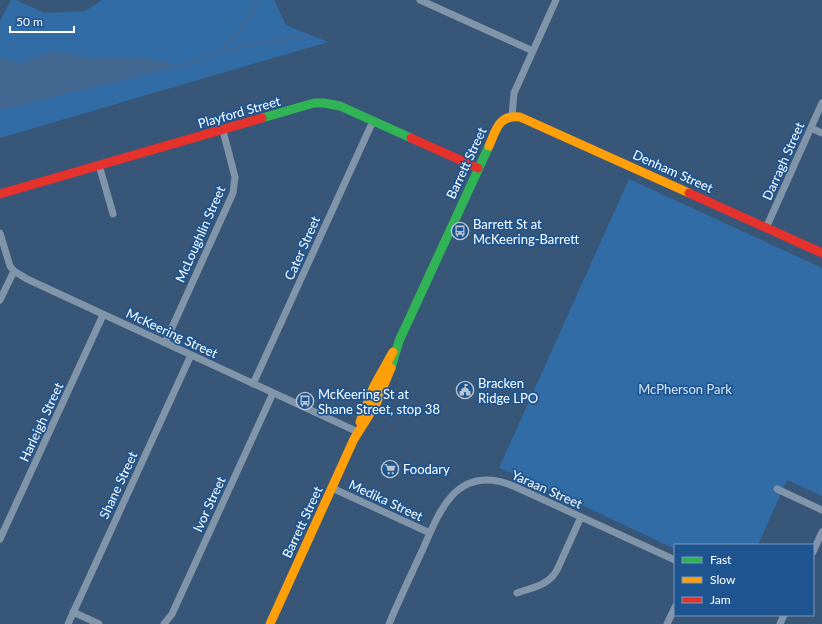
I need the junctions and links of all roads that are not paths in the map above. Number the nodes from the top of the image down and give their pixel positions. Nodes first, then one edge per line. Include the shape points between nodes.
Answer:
1 (420, 0) edge
2 (556, 0) edge
3 (533, 52) junction
4 (822, 103) edge
5 (512, 116) junction
6 (373, 121) junction
7 (811, 128) junction
8 (223, 131) junction
9 (822, 133) edge
10 (99, 165) junction
11 (478, 168) junction
12 (0, 194) edge
13 (113, 214) dead end
14 (766, 228) junction
15 (0, 233) edge
16 (822, 253) edge
17 (14, 270) junction
18 (0, 300) edge
19 (103, 315) junction
20 (165, 343) junction
21 (191, 355) junction
22 (254, 384) junction
23 (273, 393) junction
24 (358, 432) junction
25 (332, 488) junction
26 (777, 489) dead end
27 (822, 510) edge
28 (581, 517) junction
29 (822, 532) edge
30 (430, 533) junction
31 (0, 539) edge
32 (814, 550) edge
33 (674, 560) edge
34 (517, 593) dead end
35 (674, 609) edge
36 (73, 612) junction
37 (68, 624) edge
38 (99, 624) edge
39 (164, 624) edge
40 (270, 624) edge
41 (389, 624) edge
42 (667, 624) edge

1 - 3 street
2 - 3 street
3 - 5 street via 514,93
4 - 7 street, Darragh Street
5 - 11 street, Barrett Street via 501,120
5 - 14 street, Denham Street via 524,118
6 - 8 street, Playford Street via 340,106 319,103
6 - 11 street, Playford Street
6 - 22 street, Cater Street
7 - 9 street
7 - 14 street, Darragh Street
8 - 10 street, Playford Street
8 - 20 street, McLoughlin Street via 235,177 233,194
10 - 12 street, Playford Street
10 - 13 street
11 - 24 street, Barrett Street via 400,341 376,404
14 - 16 street, Denham Street
15 - 17 street, McKeering Street via 8,261
17 - 18 street
17 - 19 street, McKeering Street via 27,280
19 - 20 street, McKeering Street
19 - 31 street, Harleigh Street
20 - 21 street, McKeering Street
21 - 22 street, McKeering Street
21 - 36 street, Shane Street
22 - 23 street, McKeering Street
23 - 24 street, McKeering Street
23 - 39 street, Ivor Street via 172,614
24 - 25 street, Barrett Street
25 - 30 street, Medika Street
25 - 40 street, Barrett Street
26 - 27 street
28 - 30 street, Yaraan Street via 520,488 499,481 476,481 453,493
28 - 33 street, Yaraan Street
28 - 34 street via 553,578
29 - 32 street
30 - 41 street, Yaraan Street
35 - 42 street
36 - 37 street, Shane Street
36 - 38 street

